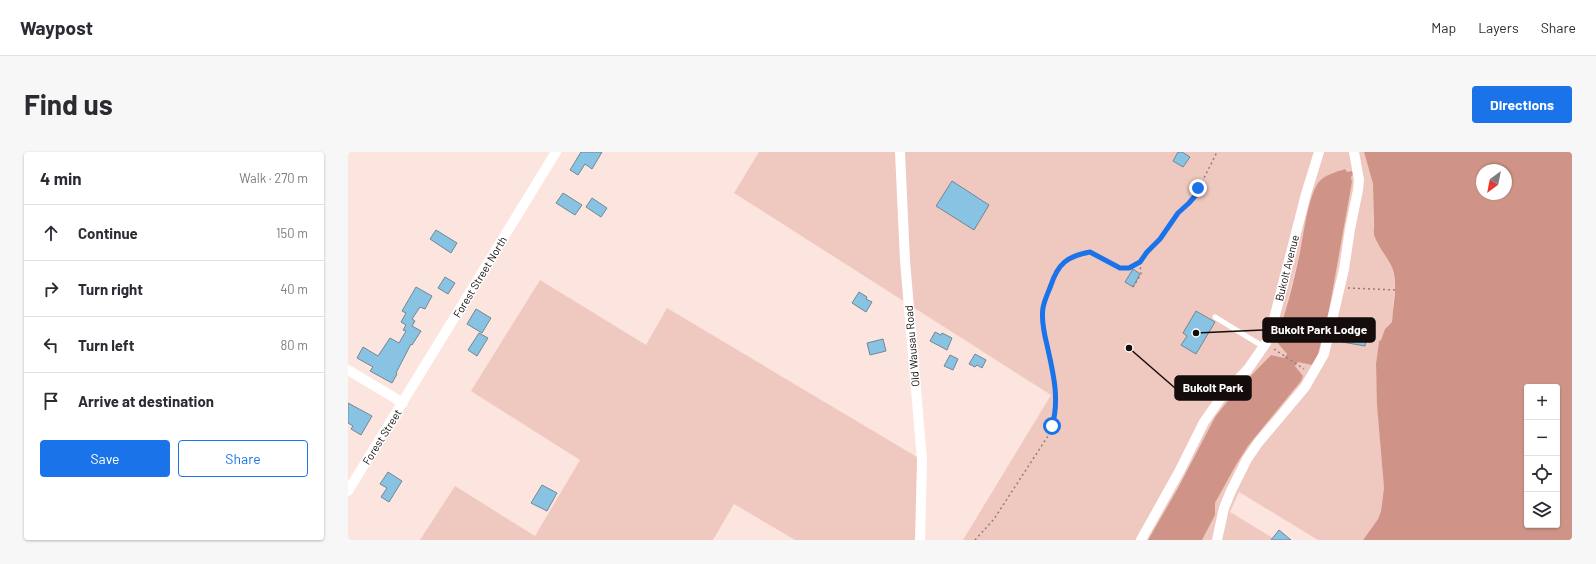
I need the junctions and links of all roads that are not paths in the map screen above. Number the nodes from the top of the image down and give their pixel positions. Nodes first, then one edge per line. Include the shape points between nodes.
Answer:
1 (556, 152) edge
2 (900, 152) edge
3 (1319, 152) edge
4 (1354, 152) edge
5 (1215, 317) dead end
6 (1265, 345) junction
7 (348, 370) edge
8 (403, 403) junction
9 (348, 491) edge
10 (920, 540) edge
11 (1140, 540) edge
12 (1217, 540) edge

1 - 8 street, Forest Street North
2 - 10 street, Old Wausau Road via 905,261 922,460
3 - 6 street, Bukolt Avenue
4 - 12 street via 1359,180 1358,190 1340,287 1324,354 1305,387 1247,459 1226,503
5 - 6 lane
6 - 11 street, Bukolt Avenue via 1211,412
7 - 8 street
8 - 9 street, Forest Street

